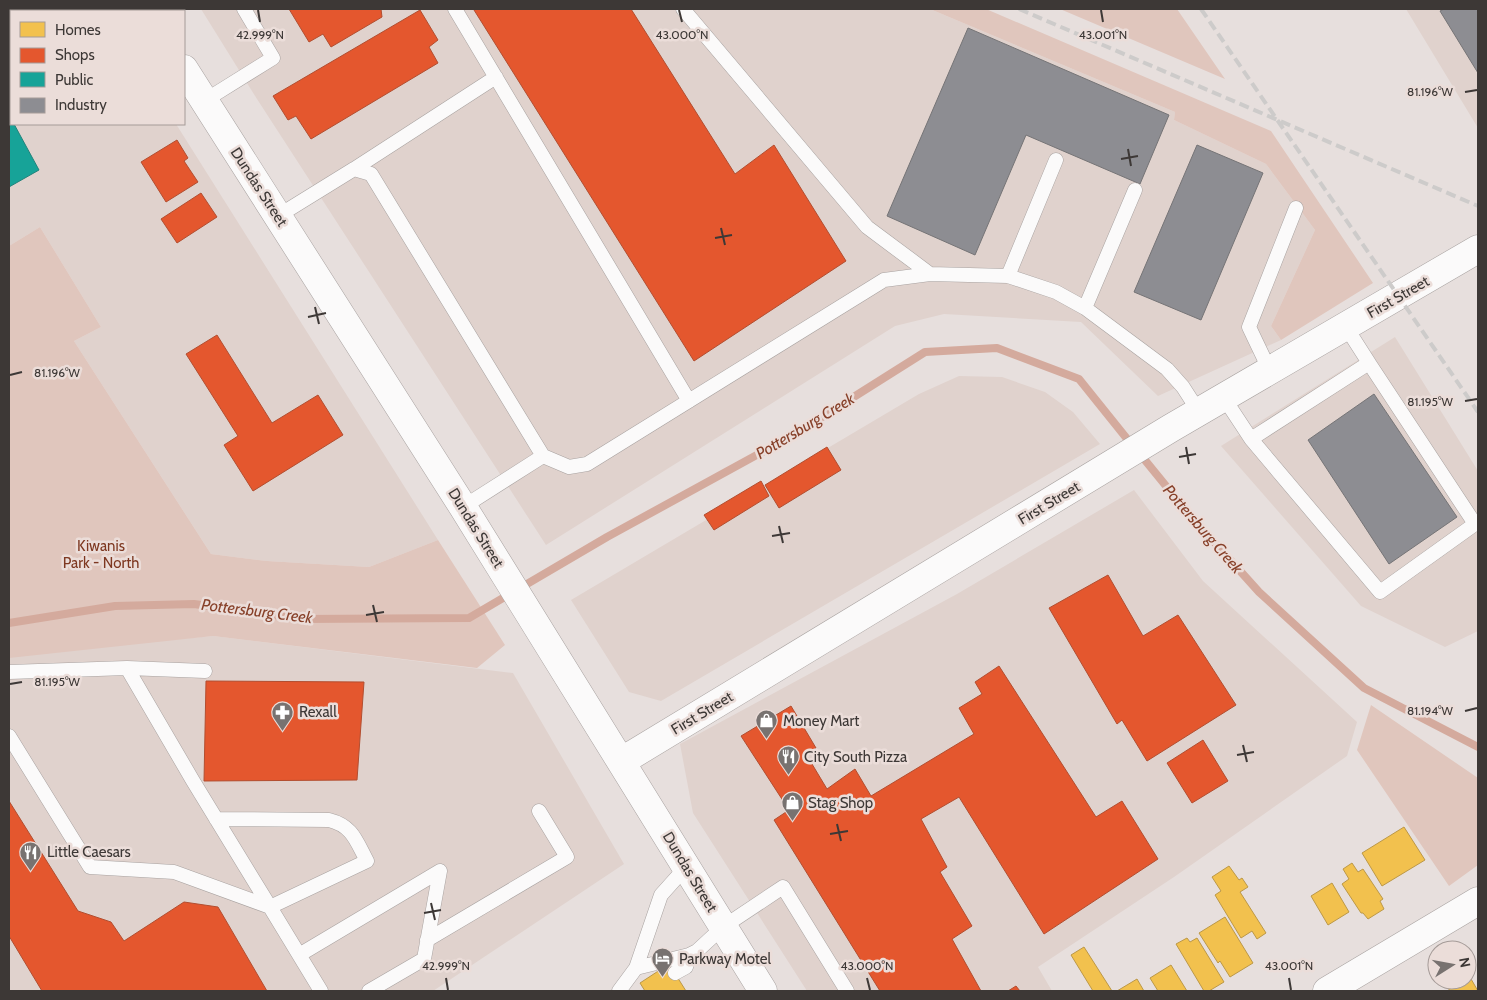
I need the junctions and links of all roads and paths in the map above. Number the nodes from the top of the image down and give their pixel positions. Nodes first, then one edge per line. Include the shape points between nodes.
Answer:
1 (244, 9) edge
2 (455, 9) edge
3 (683, 9) edge
4 (185, 71) edge
5 (496, 78) junction
6 (204, 101) junction
7 (1056, 160) dead end
8 (354, 169) junction
9 (1135, 190) dead end
10 (1296, 208) dead end
11 (278, 216) junction
12 (1478, 249) edge
13 (930, 274) junction
14 (1008, 276) junction
15 (1085, 308) junction
16 (1346, 327) junction
17 (1369, 363) junction
18 (1270, 371) junction
19 (1224, 398) junction
20 (688, 401) junction
21 (1199, 412) junction
22 (1250, 439) junction
23 (543, 456) junction
24 (464, 507) junction
25 (127, 668) junction
26 (205, 671) dead end
27 (9, 672) edge
28 (9, 736) edge
29 (622, 761) junction
30 (539, 812) dead end
31 (216, 819) junction
32 (687, 866) junction
33 (1478, 901) edge
34 (270, 907) junction
35 (723, 927) junction
36 (428, 940) junction
37 (299, 955) junction
38 (689, 955) junction
39 (636, 968) junction
40 (675, 973) dead end
41 (321, 991) edge
42 (369, 991) edge
43 (619, 991) edge
44 (763, 991) edge
45 (847, 991) edge
46 (1327, 991) edge

1 - 6 lane via 273,58
2 - 5 lane
3 - 13 lane via 867,227
4 - 6 street, Dundas Street
5 - 8 lane
5 - 20 lane
6 - 11 street, Dundas Street
7 - 14 lane
8 - 11 lane
8 - 23 lane via 371,174
9 - 15 lane
10 - 18 lane via 1249,327
11 - 24 street, Dundas Street
12 - 16 street, First Street
13 - 14 lane
13 - 20 lane via 884,280
14 - 15 lane via 1056,292
15 - 21 lane via 1167,369
16 - 17 lane
16 - 18 street, First Street
17 - 22 lane
17 - 22 lane via 1475,524 1380,592
18 - 19 street, First Street
19 - 21 street, First Street
19 - 22 lane
20 - 23 lane via 587,464 569,467
21 - 29 street, First Street
23 - 24 lane
24 - 29 street, Dundas Street
25 - 26 lane
25 - 27 lane
25 - 31 lane
28 - 34 lane via 90,866 174,872
29 - 32 street, Dundas Street
30 - 36 lane via 567,857
31 - 34 lane
31 - 34 lane via 329,820 340,823 350,832 367,861
32 - 35 street, Dundas Street
32 - 39 lane via 661,895
33 - 46 street
34 - 37 lane
35 - 38 lane
35 - 44 street, Dundas Street
35 - 45 lane via 782,887
36 - 37 lane via 440,871
36 - 42 lane via 424,959
37 - 41 lane
38 - 39 lane
38 - 40 lane via 686,967
39 - 43 lane

